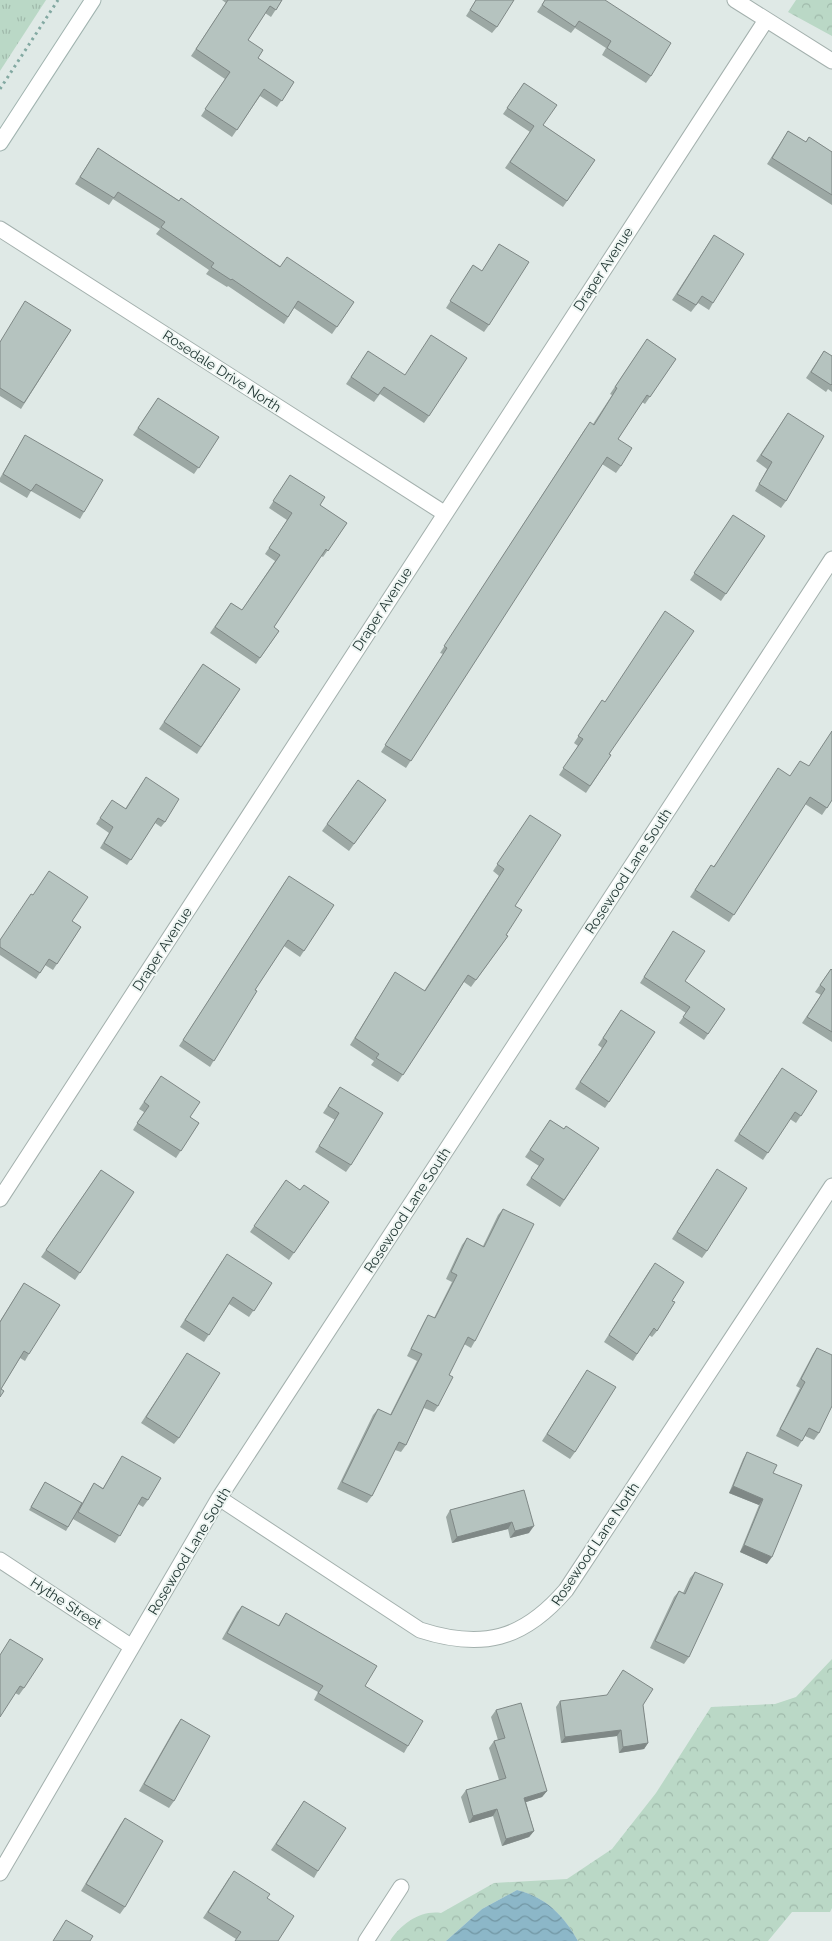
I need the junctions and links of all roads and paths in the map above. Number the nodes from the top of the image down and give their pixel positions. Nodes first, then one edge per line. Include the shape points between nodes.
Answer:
1 (58, 0) edge
2 (93, 0) edge
3 (735, 0) edge
4 (766, 20) junction
5 (832, 61) edge
6 (0, 89) edge
7 (0, 143) edge
8 (0, 229) edge
9 (444, 513) junction
10 (832, 559) edge
11 (832, 1186) edge
12 (0, 1199) edge
13 (220, 1498) junction
14 (0, 1560) edge
15 (132, 1647) junction
16 (0, 1873) edge
17 (401, 1887) dead end
18 (366, 1941) edge

1 - 6 path
2 - 7 street
3 - 4 street
4 - 5 street
4 - 9 street, Draper Avenue
8 - 9 street, Rosedale Drive North
9 - 12 street, Draper Avenue
10 - 13 street, Rosewood Lane South
11 - 13 street, Rosewood Lane North via 566,1590 548,1611 526,1626 500,1637 473,1641 446,1638 420,1630
13 - 15 street, Rosewood Lane South
14 - 15 street, Hythe Street
15 - 16 street, Rosewood Lane South
17 - 18 street

